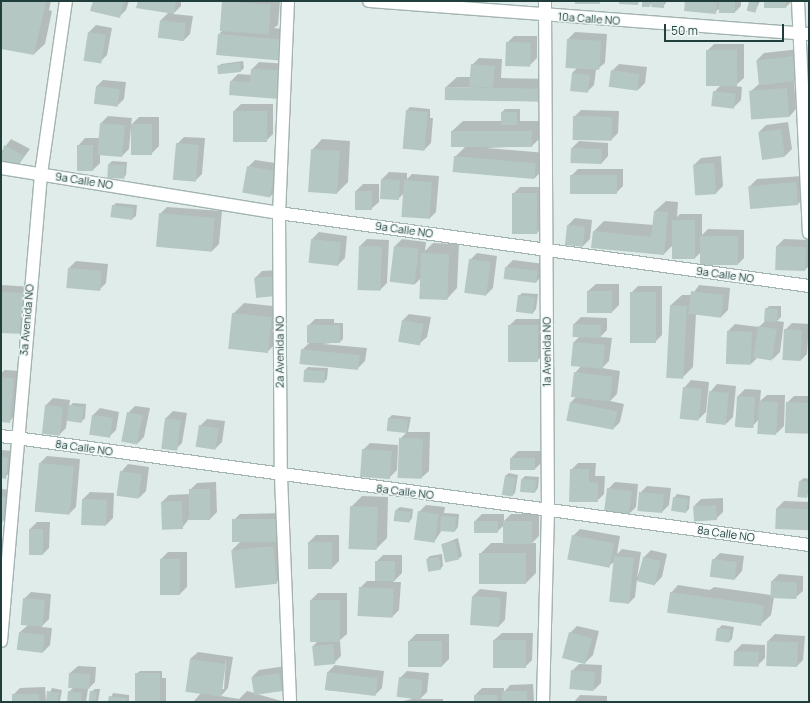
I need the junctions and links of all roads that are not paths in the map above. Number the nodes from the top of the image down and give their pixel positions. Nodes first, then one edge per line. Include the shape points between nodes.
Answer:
1 (66, 1) edge
2 (288, 1) edge
3 (369, 1) edge
4 (545, 1) edge
5 (798, 1) edge
6 (545, 16) junction
7 (804, 34) edge
8 (1, 168) edge
9 (41, 174) junction
10 (279, 213) junction
11 (809, 233) edge
12 (546, 250) junction
13 (809, 286) edge
14 (1, 436) edge
15 (17, 439) junction
16 (281, 476) junction
17 (548, 511) junction
18 (809, 545) edge
19 (1, 641) edge
20 (290, 702) edge
21 (543, 702) edge

1 - 9 street, 3a Avenida NO
2 - 10 street, 2a Avenida NO
3 - 6 street, 10a Calle NO
4 - 6 street, 1a Avenida NO
5 - 7 street
6 - 7 street, 10a Calle NO
6 - 12 street, 1a Avenida NO
7 - 11 street
8 - 9 street, 9a Calle NO
9 - 10 street, 9a Calle NO
9 - 15 street, 3a Avenida NO
10 - 12 street, 9a Calle NO
10 - 16 street, 2a Avenida NO
12 - 13 street, 9a Calle NO
12 - 17 street, 1a Avenida NO
14 - 15 street, 8a Calle NO
15 - 16 street, 8a Calle NO
15 - 19 street, 3a Avenida NO
16 - 17 street, 8a Calle NO
16 - 20 street, 2a Avenida NO
17 - 18 street, 8a Calle NO
17 - 21 street, 1a Avenida NO

